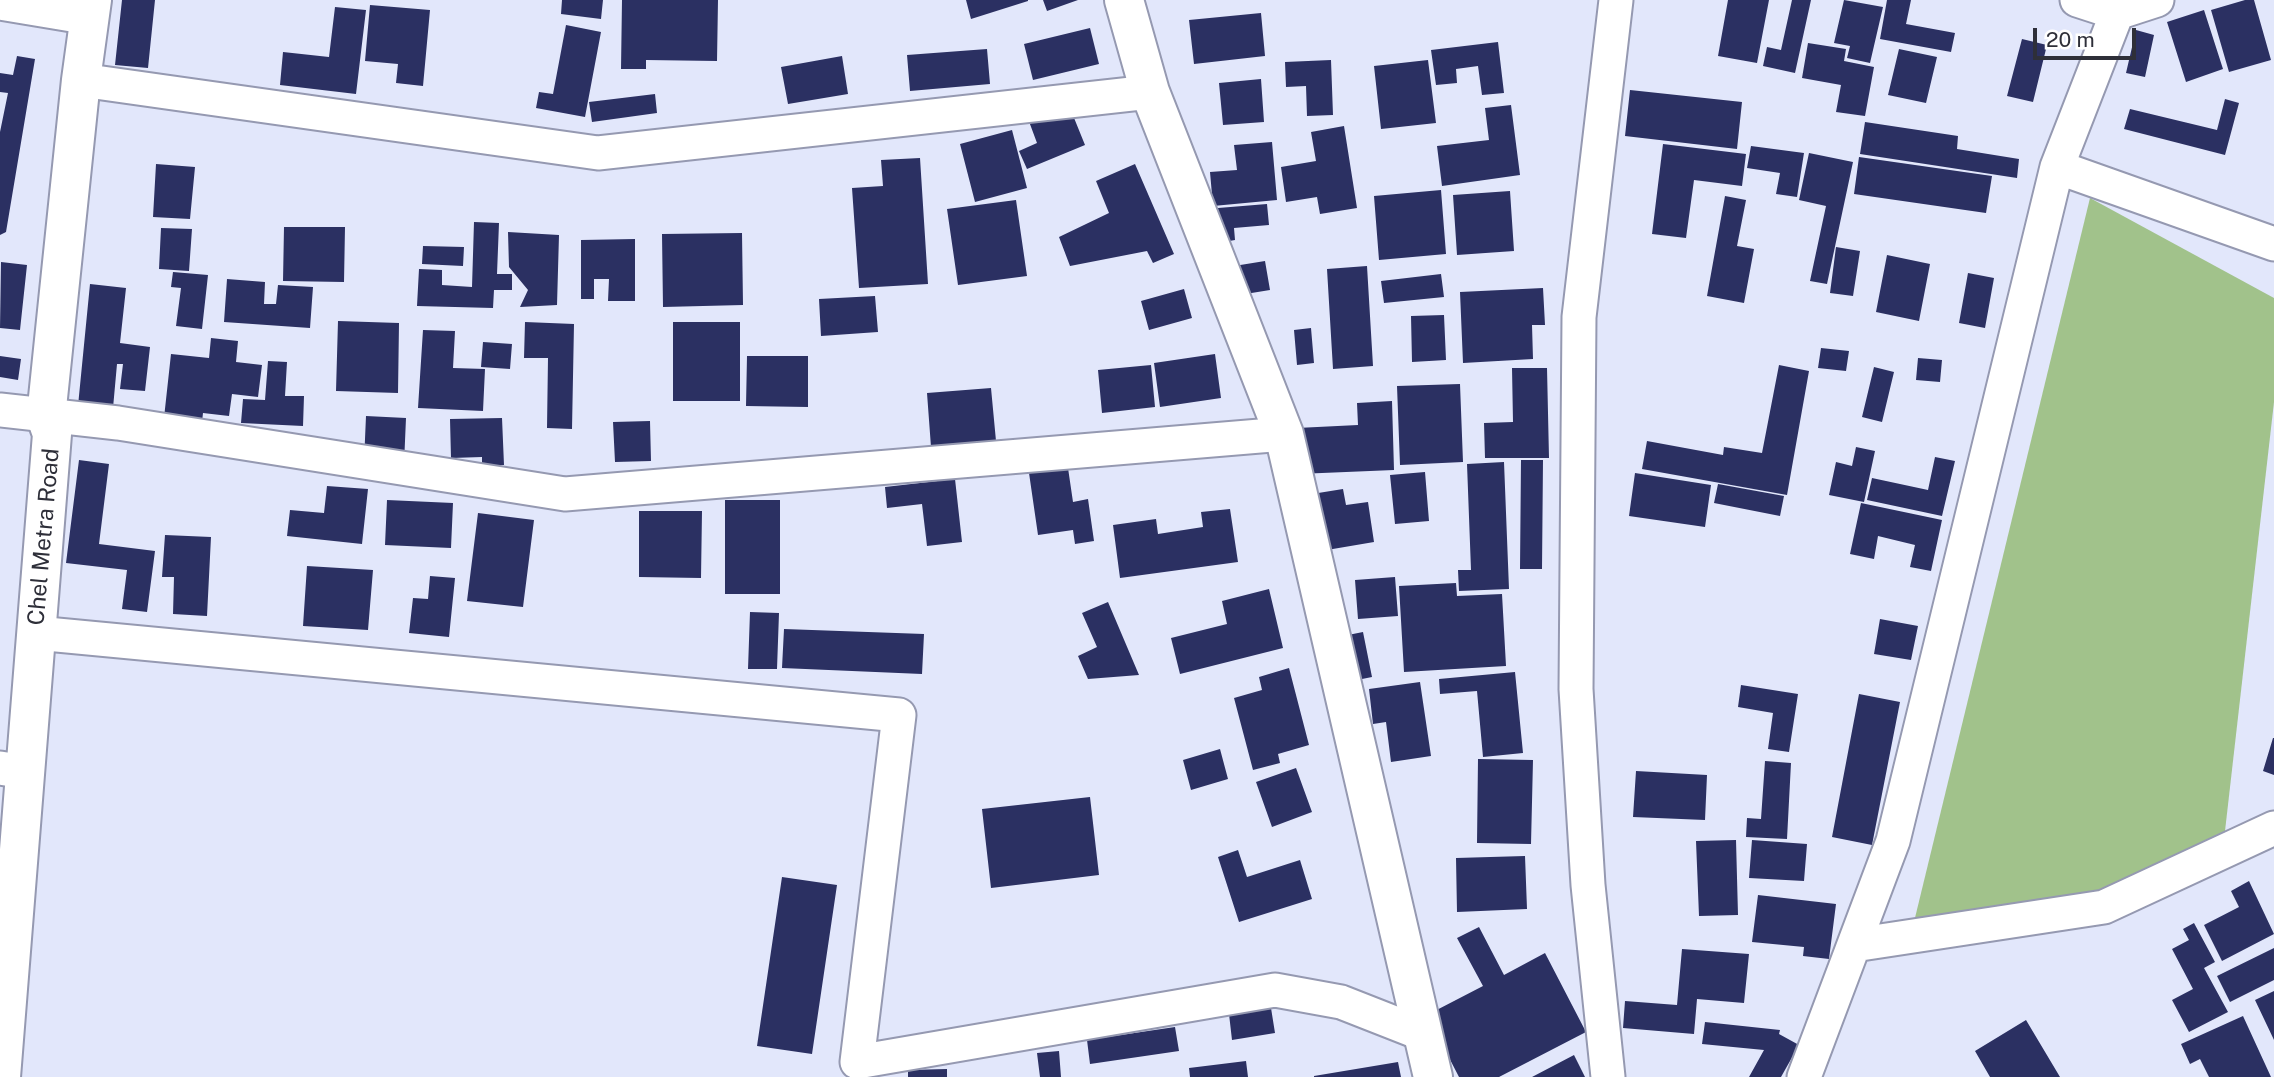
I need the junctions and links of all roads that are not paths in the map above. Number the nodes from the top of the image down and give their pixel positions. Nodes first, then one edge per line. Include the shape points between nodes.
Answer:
1 (1124, 0) edge
2 (1616, 0) edge
3 (2077, 0) edge
4 (2157, 0) edge
5 (0, 3) edge
6 (2118, 7) edge
7 (91, 9) edge
8 (81, 80) junction
9 (1150, 92) junction
10 (2057, 167) junction
11 (2274, 244) edge
12 (0, 410) edge
13 (46, 417) junction
14 (1284, 434) junction
15 (36, 634) junction
16 (12, 770) edge
17 (2274, 828) edge
18 (1854, 945) junction
19 (1420, 1033) junction
20 (1, 1077) edge
21 (1433, 1077) edge
22 (1608, 1077) edge
23 (1804, 1077) edge

1 - 9 street
2 - 22 street via 1578,331 1576,689 1588,885
3 - 6 street
4 - 6 street
5 - 7 street
6 - 10 street
7 - 8 street, Chel Metra Road
8 - 9 street via 598,153
8 - 13 street, Chel Metra Road
9 - 14 street
10 - 11 street
10 - 18 street via 1893,841
12 - 13 street
13 - 14 street via 117,423 565,494
13 - 15 street, Chel Metra Road via 52,434
14 - 19 street
15 - 16 street, Chel Metra Road
15 - 19 street via 899,715 857,1062 1275,990 1341,1002
16 - 20 street, Chel Metra Road
17 - 18 street via 2104,907
18 - 23 street
19 - 21 street

